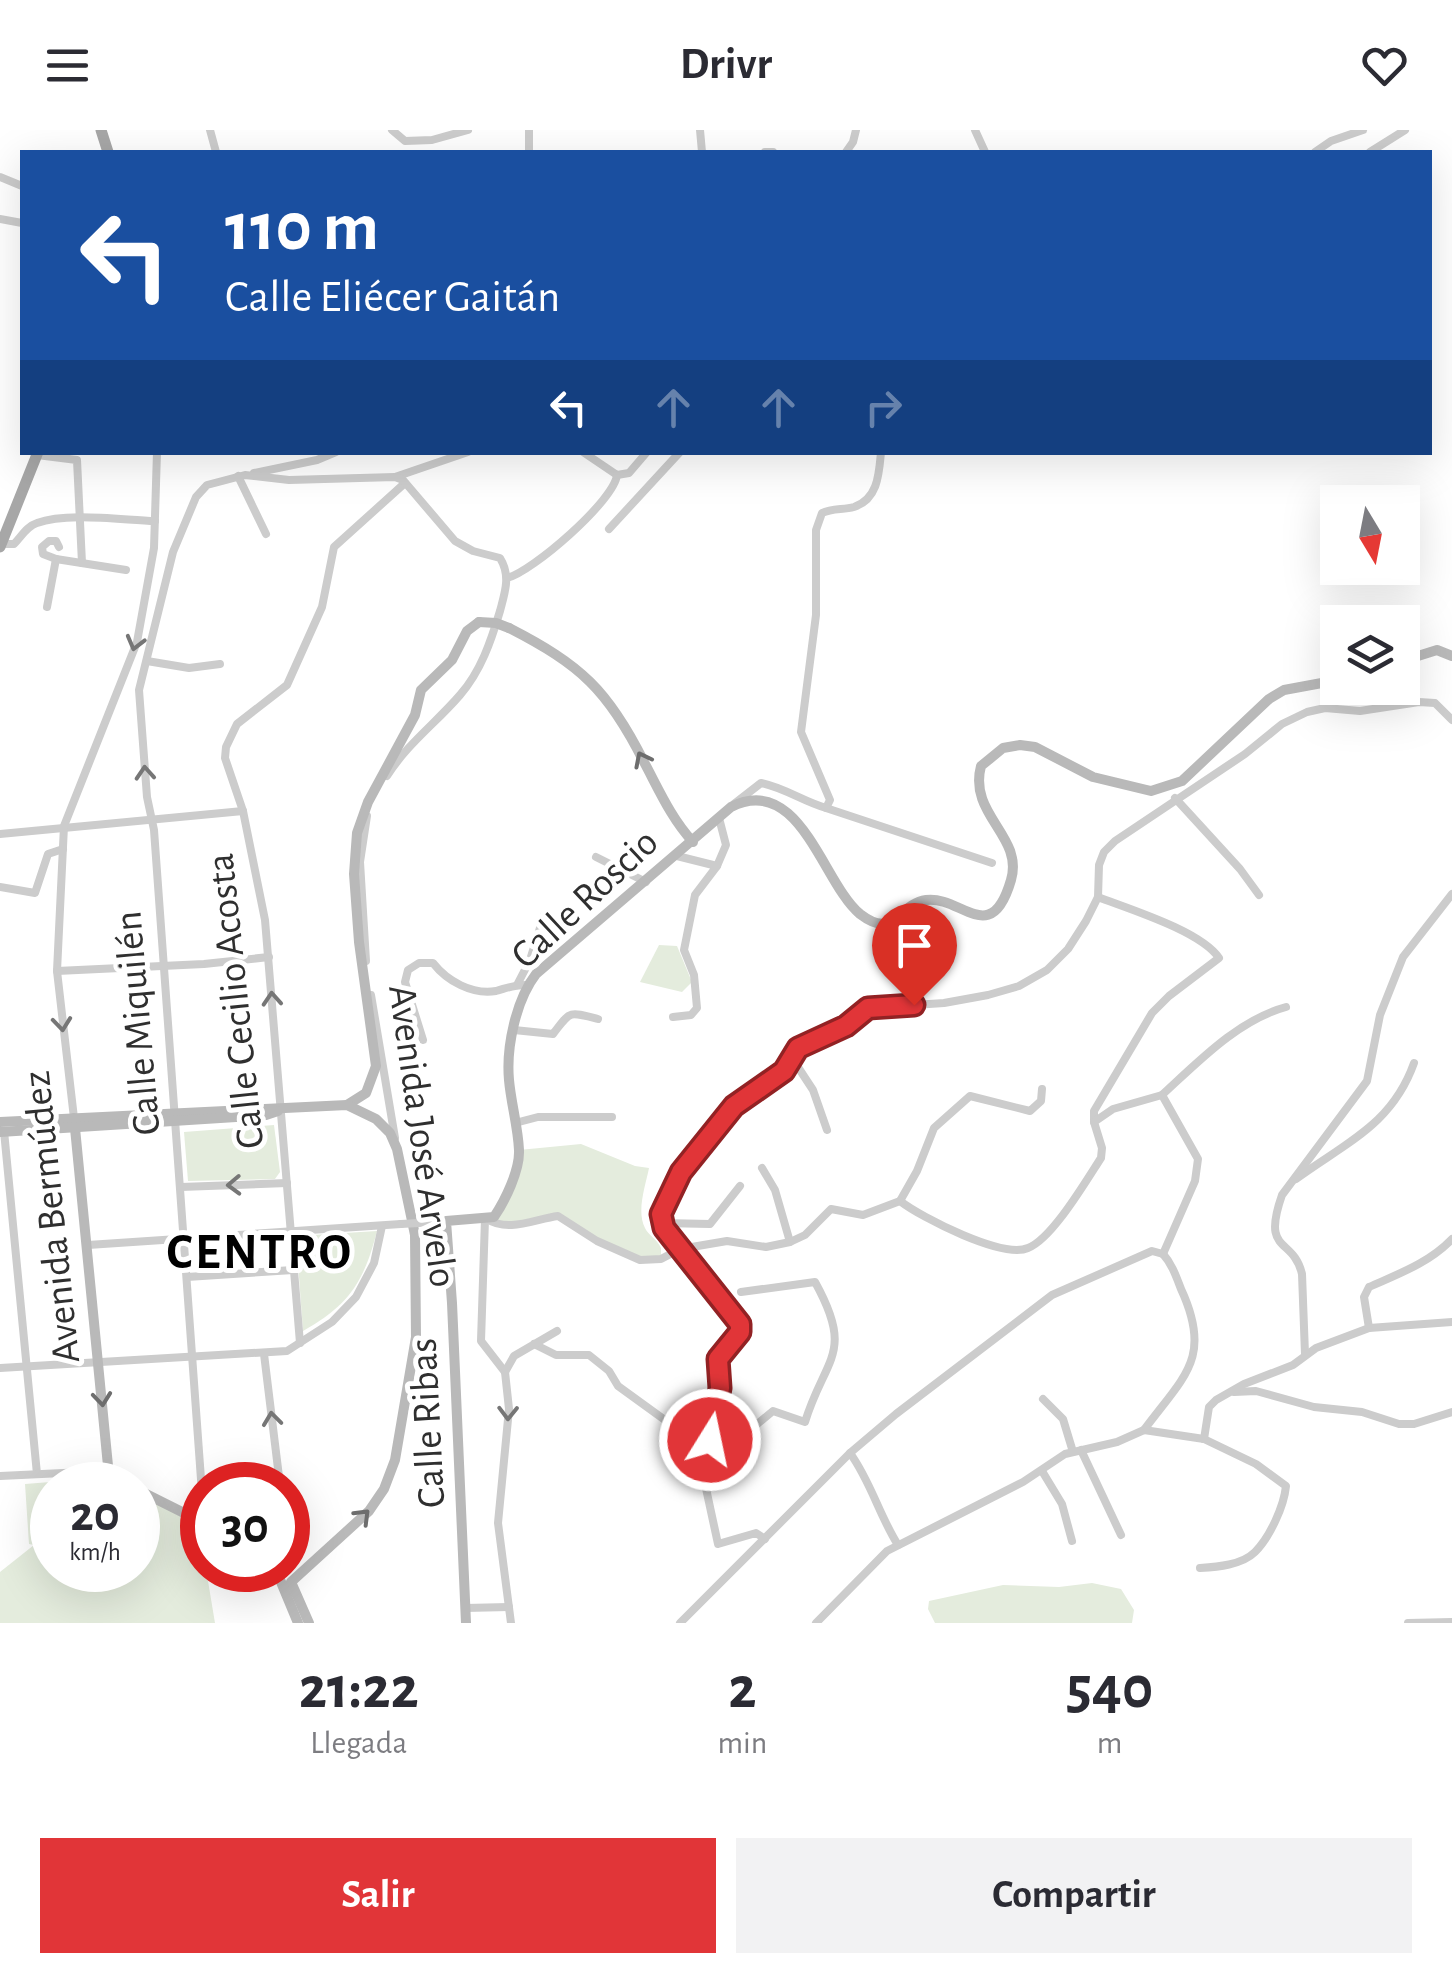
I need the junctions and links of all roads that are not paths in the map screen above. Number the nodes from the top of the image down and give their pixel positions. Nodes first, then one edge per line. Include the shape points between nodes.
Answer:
1 (392, 130) edge
2 (468, 130) edge
3 (1363, 130) edge
4 (1405, 130) edge
5 (405, 141) junction
6 (399, 150) edge
7 (1318, 150) edge
8 (1373, 150) edge
9 (38, 455) edge
10 (44, 455) edge
11 (157, 455) edge
12 (329, 455) edge
13 (460, 455) edge
14 (587, 455) edge
15 (644, 455) edge
16 (677, 455) edge
17 (881, 455) edge
18 (241, 475) junction
19 (617, 475) junction
20 (395, 478) junction
21 (405, 483) junction
22 (80, 519) junction
23 (155, 522) junction
24 (609, 528) dead end
25 (266, 534) dead end
26 (0, 545) edge
27 (59, 547) dead end
28 (154, 548) junction
29 (173, 552) junction
30 (56, 559) junction
31 (82, 564) junction
32 (126, 570) dead end
33 (507, 578) junction
34 (47, 607) dead end
35 (1420, 655) edge
36 (1452, 656) edge
37 (147, 661) junction
38 (220, 664) dead end
39 (126, 675) junction
40 (142, 680) junction
41 (1320, 683) edge
42 (1452, 720) edge
43 (412, 721) junction
44 (424, 730) junction
45 (1176, 798) junction
46 (731, 807) junction
47 (826, 808) junction
48 (243, 812) junction
49 (719, 818) junction
50 (153, 820) junction
51 (64, 826) junction
52 (0, 834) edge
53 (693, 842) junction
54 (63, 849) junction
55 (676, 856) junction
56 (596, 858) dead end
57 (992, 863) dead end
58 (717, 866) junction
59 (646, 882) junction
60 (0, 887) edge
61 (1452, 894) edge
62 (1258, 895) dead end
63 (1098, 898) junction
64 (544, 915) dead end
65 (269, 957) junction
66 (163, 967) junction
67 (57, 971) junction
68 (522, 985) junction
69 (1286, 1007) dead end
70 (674, 1017) dead end
71 (598, 1019) dead end
72 (514, 1030) junction
73 (423, 1040) dead end
74 (792, 1058) junction
75 (1414, 1063) dead end
76 (1042, 1090) dead end
77 (1162, 1095) junction
78 (346, 1105) junction
79 (280, 1110) junction
80 (612, 1116) dead end
81 (176, 1119) junction
82 (1094, 1122) junction
83 (75, 1123) junction
84 (515, 1123) junction
85 (1, 1128) edge
86 (827, 1130) dead end
87 (397, 1149) junction
88 (762, 1168) dead end
89 (1290, 1182) junction
90 (287, 1183) junction
91 (740, 1186) dead end
92 (181, 1187) junction
93 (900, 1201) junction
94 (486, 1219) junction
95 (441, 1221) junction
96 (662, 1223) junction
97 (382, 1226) junction
98 (290, 1232) junction
99 (1452, 1238) edge
100 (185, 1239) junction
101 (790, 1242) junction
102 (88, 1245) junction
103 (680, 1249) junction
104 (1163, 1254) junction
105 (293, 1270) junction
106 (188, 1277) junction
107 (741, 1292) dead end
108 (1452, 1322) edge
109 (1369, 1328) junction
110 (557, 1331) dead end
111 (300, 1343) junction
112 (534, 1344) junction
113 (264, 1354) junction
114 (1305, 1354) junction
115 (193, 1356) junction
116 (98, 1360) junction
117 (29, 1366) junction
118 (0, 1368) edge
119 (505, 1372) junction
120 (1230, 1393) junction
121 (1043, 1399) dead end
122 (1452, 1412) edge
123 (1144, 1430) junction
124 (712, 1435) junction
125 (1204, 1439) junction
126 (1077, 1451) junction
127 (850, 1453) junction
128 (37, 1462) edge
129 (108, 1462) edge
130 (200, 1462) edge
131 (277, 1462) edge
132 (1042, 1471) junction
133 (30, 1474) edge
134 (0, 1476) edge
135 (1121, 1535) dead end
136 (765, 1540) junction
137 (1072, 1541) dead end
138 (898, 1545) junction
139 (310, 1559) edge
140 (1200, 1568) dead end
141 (285, 1592) edge
142 (296, 1592) edge
143 (510, 1607) junction
144 (466, 1608) junction
145 (1452, 1622) edge
146 (298, 1623) edge
147 (309, 1623) edge
148 (466, 1623) edge
149 (511, 1623) edge
150 (680, 1623) edge
151 (816, 1623) edge
152 (1408, 1623) edge

1 - 5 street
2 - 5 street
3 - 7 street
4 - 8 street
5 - 6 street
9 - 26 main road
10 - 22 street via 76,460
11 - 23 street, Avenida Bermúdez
12 - 18 street, Calle Miquilén
13 - 20 street
14 - 19 street
15 - 19 street
16 - 24 street
17 - 47 street via 878,484 867,500 822,513 816,530 816,615 802,732 827,788
18 - 20 street
18 - 25 street
18 - 29 street, Calle Miquilén via 200,491
19 - 33 street via 570,533
20 - 21 street
21 - 33 street via 455,541 500,558
21 - 48 street, Calle Cecilio Acosta via 334,547 322,607 287,685 232,731 225,758
22 - 23 street
22 - 26 street via 33,524 14,544
22 - 31 street
23 - 28 street, Avenida Bermúdez
27 - 30 street via 50,540 42,547
28 - 29 street
28 -> 39 street, Avenida Bermúdez
29 - 37 street, Calle Miquilén
30 - 31 street
30 - 34 street
31 - 32 street
33 - 44 street, Avenida José Arvelo via 473,679
35 - 36 street via 1436,650
37 - 38 street via 189,668
37 - 40 street, Calle Miquilén
39 - 40 street
39 - 51 street, Avenida Bermúdez
50 -> 40 street, Calle Miquilén
41 - 46 street via 1269,699 1182,781 1151,791 1093,777 1035,748 1003,748 981,766 978,790 1014,863 1002,903 984,916 933,900 878,924 858,912 799,824 774,805 752,800
42 - 45 street via 1435,703 1419,702 1307,712
43 - 44 street
53 -> 43 street, Avenida José Arvelo, bridge via 598,688 570,662 509,628 472,625 452,660 422,690
43 - 78 street, Avenida José Arvelo via 358,833 358,927 376,1066 369,1089
44 - 87 street, Avenida José Arvelo via 384,780 368,816 360,862 368,976
45 - 62 street
45 - 63 street via 1104,852
46 - 47 street via 761,784
46 - 49 street, Calle Roscio
47 - 57 street
48 - 50 street
48 - 65 street, Calle Cecilio Acosta
49 - 53 street, Calle Roscio
49 - 58 street via 726,846
50 - 51 street
50 - 66 street, Calle Miquilén
51 - 52 street
51 - 54 street, Avenida Bermúdez
53 - 55 street, Calle Roscio
54 - 60 street via 48,854 36,892
54 - 67 street, Avenida Bermúdez
55 - 58 street
55 - 59 street, Calle Roscio
56 - 59 street
58 - 70 street via 695,895 686,940 698,1004 691,1015
59 - 68 street, Calle Roscio
61 - 89 street via 1403,958 1376,1026 1366,1082
63 - 74 street via 1068,949 1020,986 944,1003 868,1008 798,1048
63 - 82 street via 1172,926 1219,958 1152,1014 1094,1111
64 - 68 street
65 - 66 street
79 -> 65 street, Calle Cecilio Acosta
66 - 67 street
66 - 81 street, Calle Miquilén
67 -> 83 street, Avenida Bermúdez
68 - 72 street, Calle Roscio
68 - 73 street via 474,990 433,963 419,963 405,982
69 - 77 street via 1208,1052
71 - 72 street via 572,1013 553,1034
72 - 84 street, Calle Roscio via 508,1061
74 - 86 street
74 - 96 street via 709,1135 681,1172
75 - 89 street via 1404,1091 1359,1138
76 - 93 street via 1030,1111 970,1096 934,1128
77 - 82 street
77 - 104 street via 1198,1159
78 - 79 street
78 - 87 street via 376,1119
79 - 81 street
79 - 90 street, Calle Cecilio Acosta
80 - 84 street
81 - 83 street
81 - 92 street, Calle Miquilén
82 - 93 street via 1100,1158 1031,1248 1015,1252 958,1232
83 - 85 street
83 - 102 street, Avenida Bermúdez
84 - 94 street, Calle Roscio via 518,1161 498,1212
85 - 117 street
139 -> 87 street, Avenida José Arvelo via 369,1511 395,1460 418,1310 416,1235
88 - 101 street
89 - 114 street via 1274,1227 1277,1241 1300,1263
90 -> 92 street
90 - 98 street, Calle Cecilio Acosta
91 - 96 street via 710,1224
92 - 100 street, Calle Miquilén
93 - 101 street via 862,1215 831,1209
94 - 95 street
94 - 103 street via 508,1226 558,1216 640,1260
94 - 119 street via 481,1340
95 - 97 street, bridge
95 - 144 street, Calle Ribas via 452,1303
96 - 103 street
97 - 98 street
97 - 111 street via 374,1263 356,1297
98 - 100 street
98 - 105 street, Calle Cecilio Acosta
99 - 109 street via 1413,1268 1368,1287
100 - 102 street
100 - 106 street, Calle Miquilén
101 - 103 street
102 - 116 street, Avenida Bermúdez
103 - 124 street via 741,1326 718,1359
104 - 123 street via 1190,1310 1196,1353
104 - 127 street via 1152,1251 1052,1295
105 - 106 street
105 - 111 street, Calle Cecilio Acosta
106 - 115 street, Calle Miquilén
107 - 124 street via 815,1282 836,1328 835,1356 805,1422 773,1411 750,1430
108 - 109 street
109 - 114 street
110 - 112 street
111 - 113 street
112 - 119 street via 514,1356
112 - 124 street via 556,1355 595,1358 618,1386 669,1423
113 - 115 street
131 -> 113 street
114 - 120 street
115 - 116 street
115 - 130 street, Calle Miquilén
116 - 117 street
116 -> 129 street, Avenida Bermúdez
117 - 118 street
117 - 128 street
119 -> 143 street via 510,1418 498,1524
120 - 122 street via 1256,1390 1399,1424
120 - 125 street via 1208,1407
121 - 126 street via 1063,1419
123 - 125 street
123 - 126 street
124 - 136 street via 702,1470 718,1544 756,1534
125 - 140 street via 1286,1486 1285,1500 1254,1552
126 - 132 street
126 - 135 street
127 - 136 street
127 - 138 street
132 - 137 street via 1062,1504
132 - 138 street
133 - 134 street
136 - 150 street
138 - 151 street
141 - 146 street
142 - 147 street
143 - 144 street
143 - 149 street
144 - 148 street, Calle Ribas
145 - 152 street

